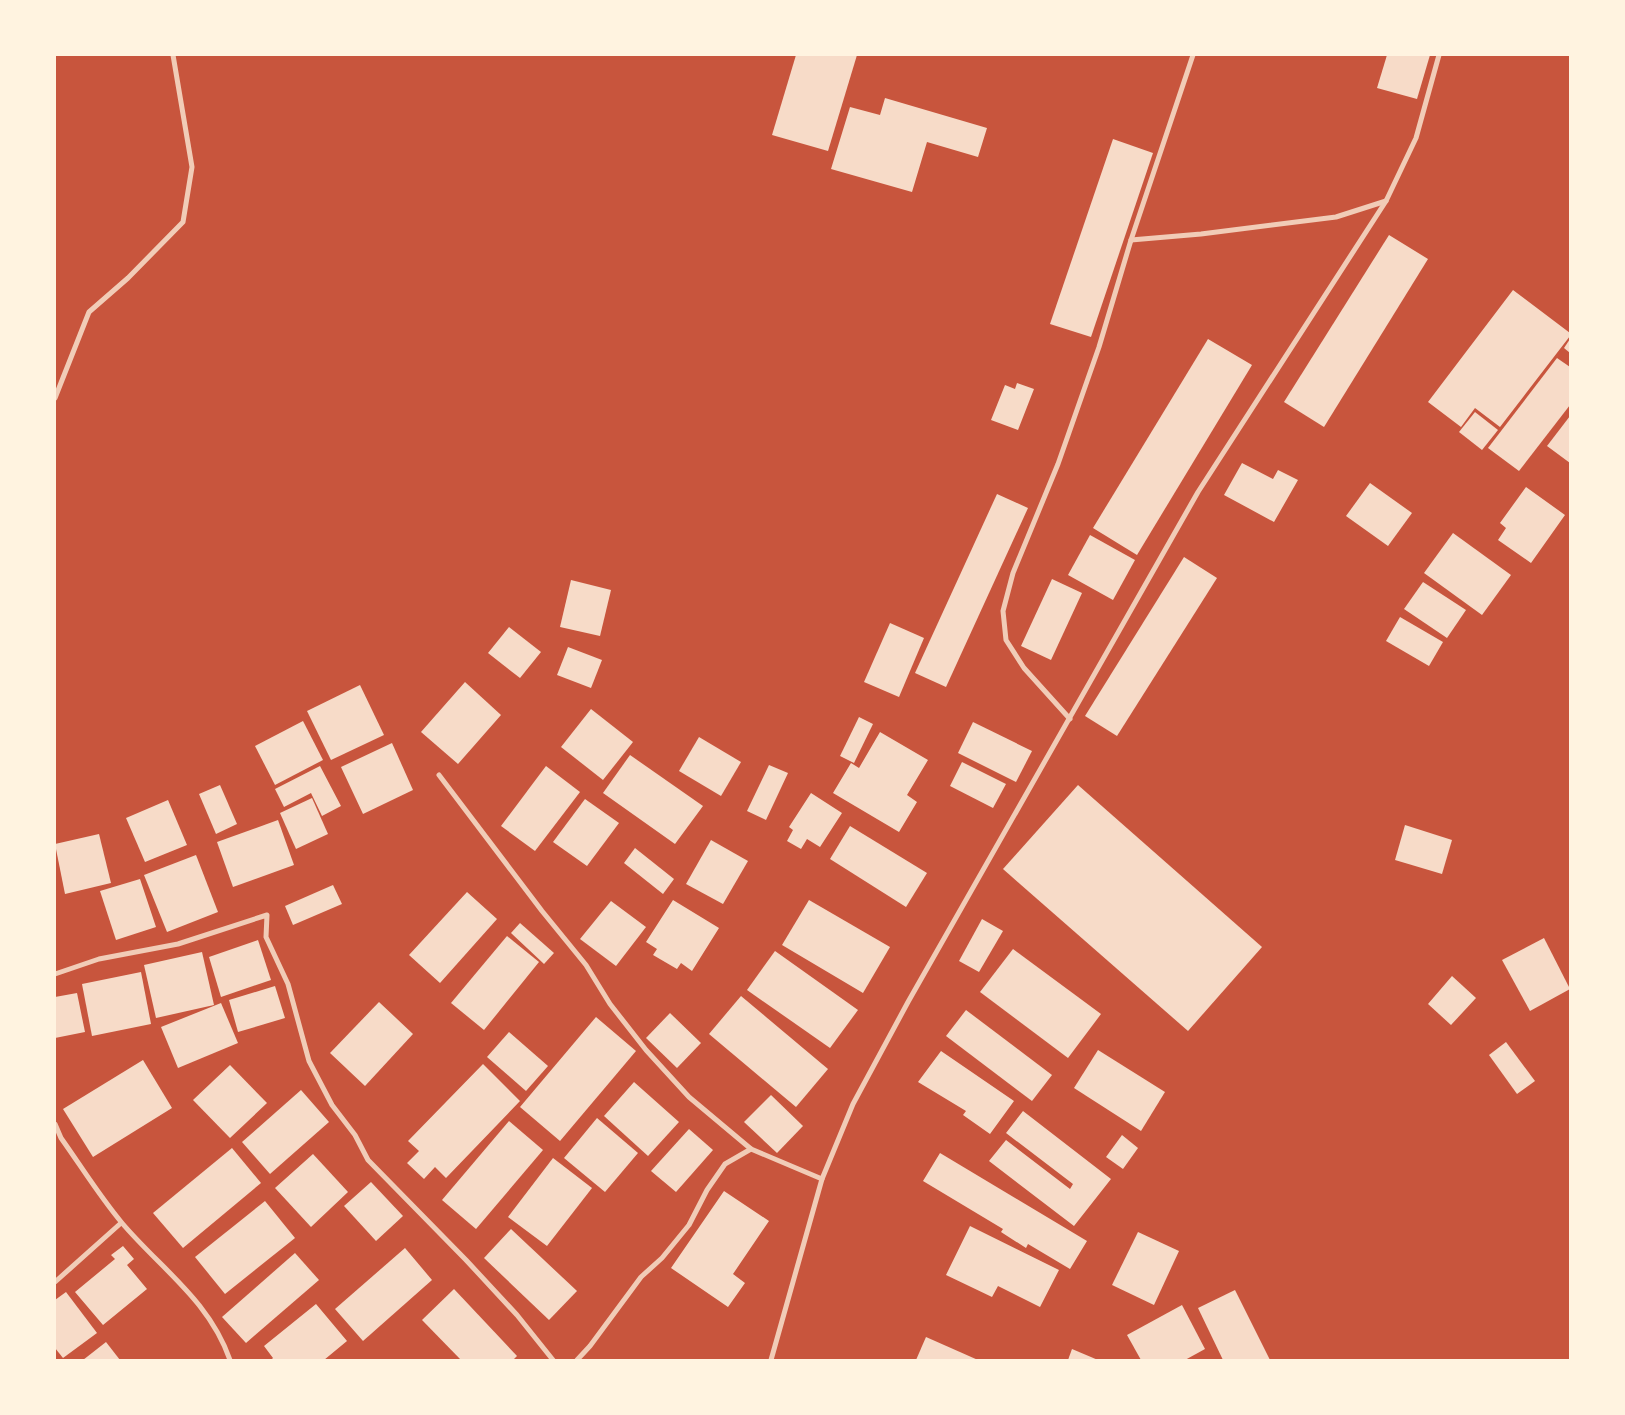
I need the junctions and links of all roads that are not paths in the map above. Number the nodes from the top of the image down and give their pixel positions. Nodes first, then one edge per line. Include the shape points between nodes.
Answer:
1 (173, 55) edge
2 (1194, 55) edge
3 (1439, 55) edge
4 (1386, 201) junction
5 (1131, 240) junction
6 (55, 398) edge
7 (1070, 719) junction
8 (439, 775) dead end
9 (55, 974) edge
10 (55, 1124) edge
11 (751, 1149) junction
12 (822, 1179) junction
13 (121, 1223) junction
14 (55, 1282) edge
15 (230, 1360) edge
16 (553, 1360) edge
17 (577, 1360) edge
18 (771, 1360) edge

1 - 6 street via 192,168 183,222 89,312
2 - 5 street
3 - 4 street via 1416,138
4 - 5 street via 1336,217
4 - 7 street via 1198,492
5 - 7 street via 1099,348 1058,464 1013,573 1003,611 1006,640 1024,668
7 - 12 street via 862,1087
8 - 11 street via 586,965 610,1004 646,1050 689,1097
9 - 16 street via 99,959 178,944 267,915 266,937 288,984 309,1061 332,1105 355,1135 368,1160 517,1315
10 - 13 street via 61,1138
11 - 12 street
11 - 17 street via 725,1164 689,1225 662,1258 640,1277
12 - 18 street
13 - 14 street
13 - 15 street via 198,1301 223,1339

